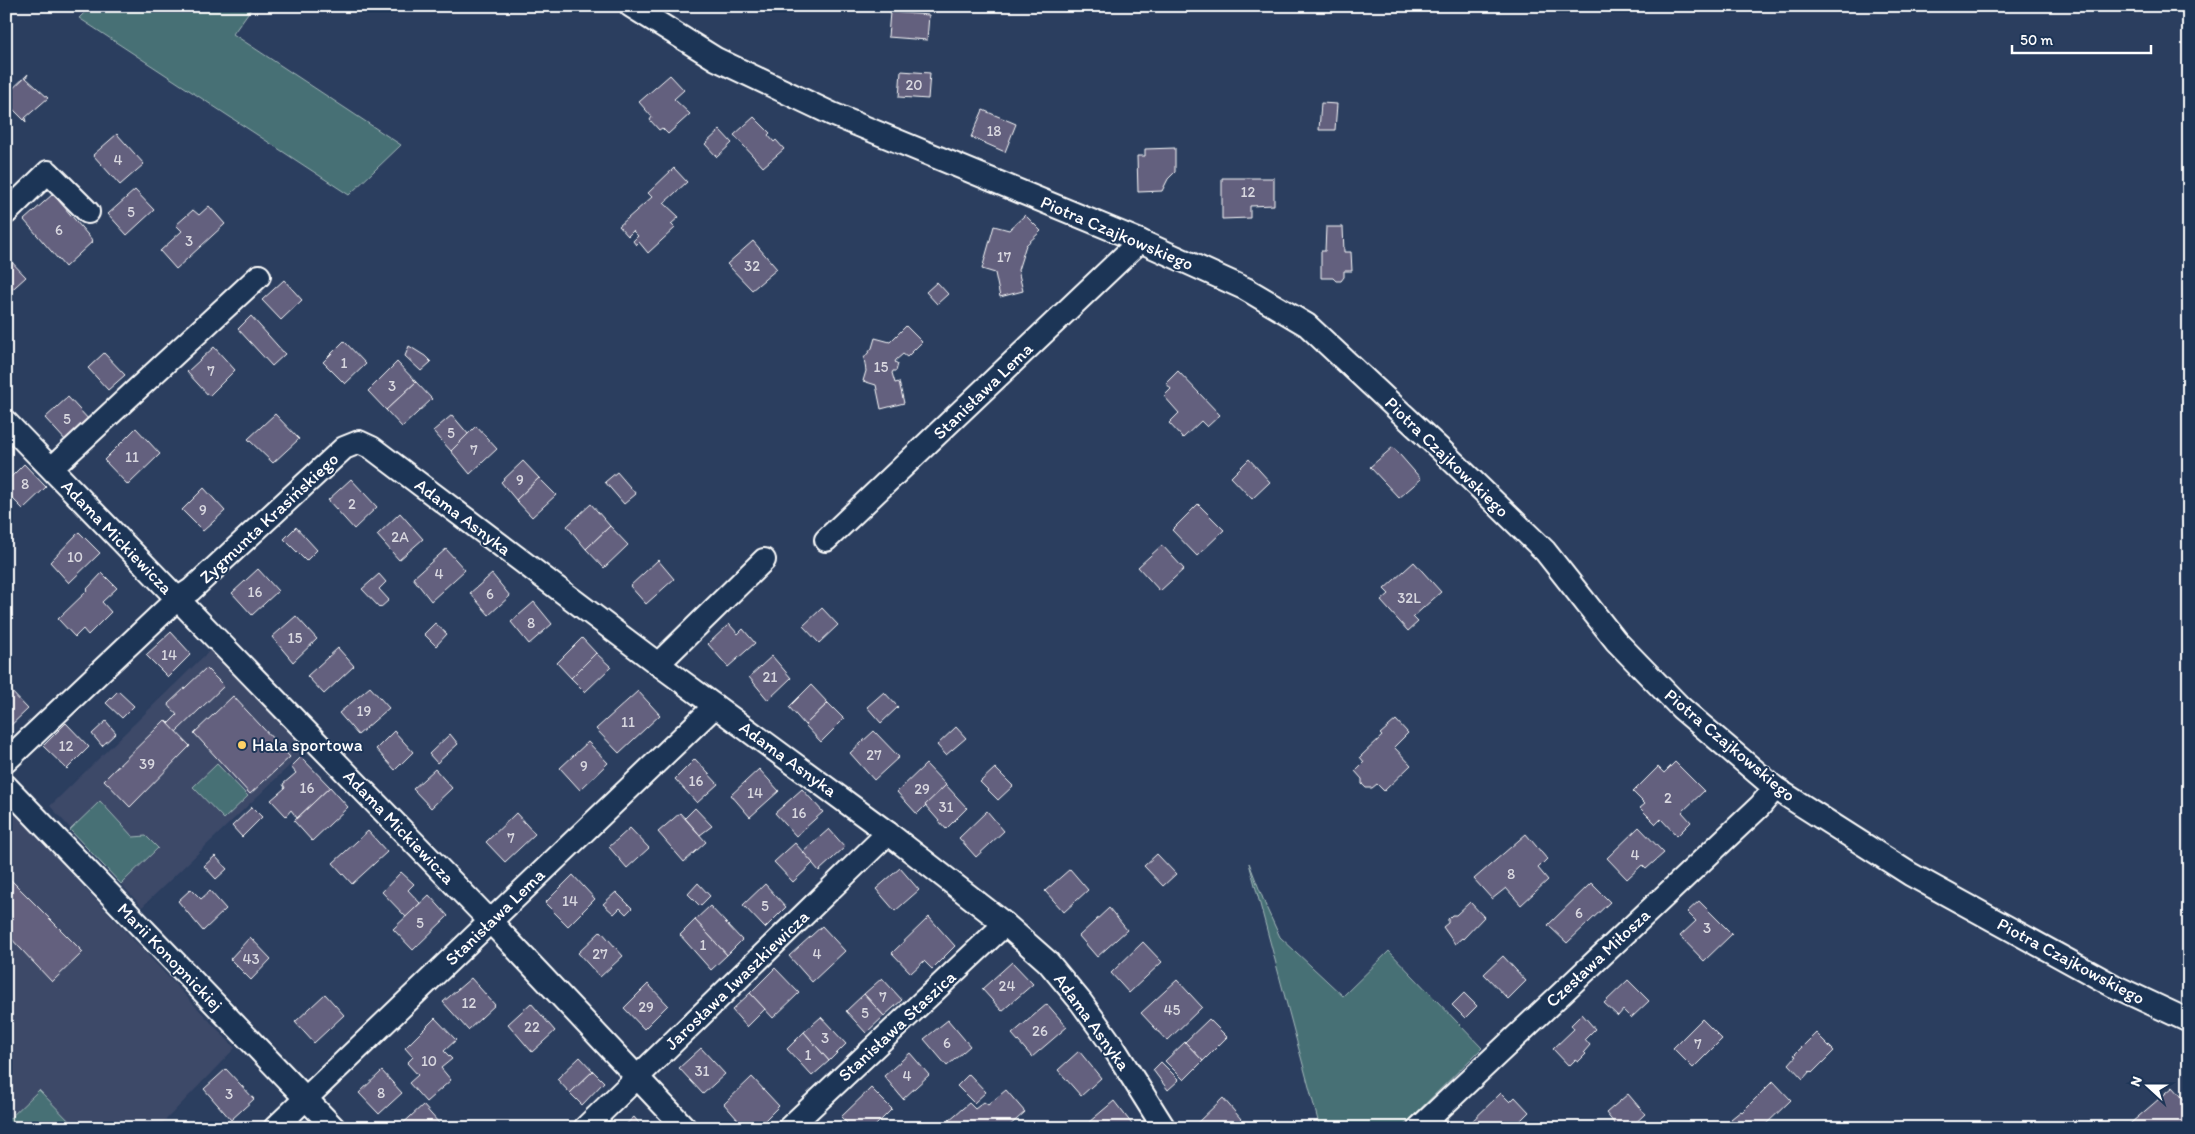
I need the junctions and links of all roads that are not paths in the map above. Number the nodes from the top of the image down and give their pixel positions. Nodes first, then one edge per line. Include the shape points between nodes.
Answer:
1 (631, 6) edge
2 (88, 212) dead end
3 (6, 213) edge
4 (1140, 241) junction
5 (260, 276) dead end
6 (6, 422) edge
7 (359, 442) joint
8 (52, 468) junction
9 (826, 540) dead end
10 (764, 560) dead end
11 (177, 599) junction
12 (658, 664) junction
13 (715, 706) junction
14 (6, 761) edge
15 (6, 786) edge
16 (1775, 788) junction
17 (888, 833) junction
18 (491, 922) junction
19 (1005, 924) junction
20 (2189, 1021) edge
21 (637, 1078) junction
22 (307, 1099) junction
23 (275, 1128) edge
24 (334, 1128) edge
25 (585, 1128) edge
26 (685, 1128) edge
27 (789, 1128) edge
28 (1164, 1128) edge
29 (1420, 1128) edge

1 - 4 street, Piotra Czajkowskiego via 716,59 832,114
2 - 3 street via 48,172
4 - 9 street, Stanisława Lema
4 - 16 street, Piotra Czajkowskiego via 1246,289 1307,325 1545,550 1616,641 1681,708
5 - 8 street
6 - 8 street, Adama Mickiewicza
7 - 11 street, Zygmunta Krasińskiego via 344,448 191,590
7 - 12 street, Adama Asnyka via 372,448
8 - 11 street, Adama Mickiewicza
10 - 12 street
11 - 14 street, Zygmunta Krasińskiego
11 - 18 street, Adama Mickiewicza
12 - 13 street, Adama Asnyka
13 - 17 street, Adama Asnyka
13 - 18 street, Stanisława Lema
15 - 22 street, Marii Konopnickiej
16 - 20 street, Piotra Czajkowskiego via 1910,874 2114,986
16 - 29 street, Czesława Miłosza via 1760,806
17 - 19 street, Adama Asnyka
17 - 21 street, Jarosława Iwaszkiewicza
18 - 21 street, Adama Mickiewicza
18 - 22 street, Stanisława Lema
19 - 27 street, Stanisława Staszica
19 - 28 street, Adama Asnyka via 1048,962 1081,1002
21 - 25 street, Jarosława Iwaszkiewicza
21 - 26 street, Adama Mickiewicza
22 - 23 street, Stanisława Lema
22 - 24 street, Marii Konopnickiej

